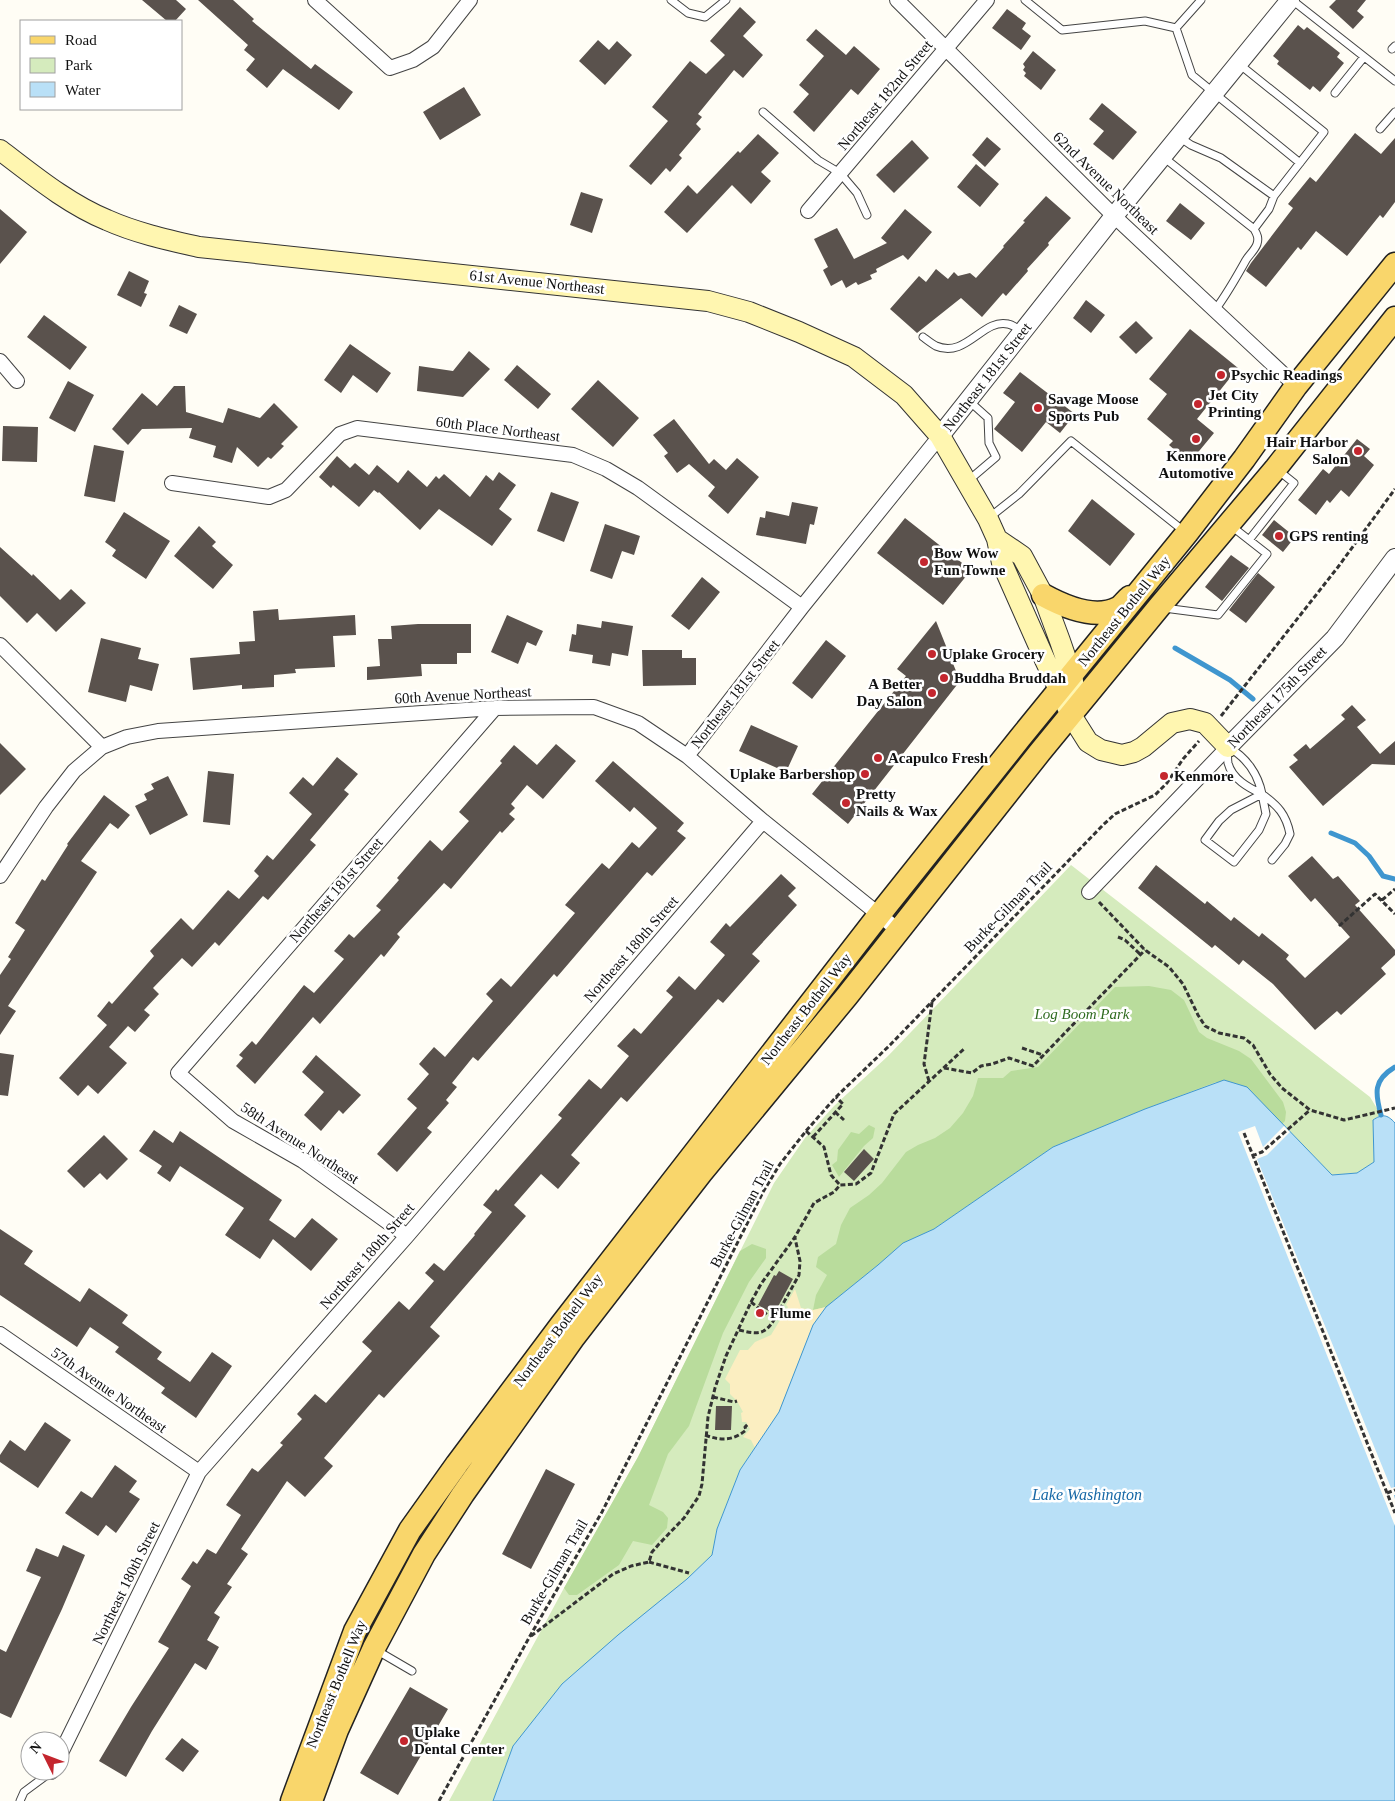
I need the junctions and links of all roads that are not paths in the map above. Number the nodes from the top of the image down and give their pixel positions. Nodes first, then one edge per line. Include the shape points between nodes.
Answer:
1 (315, 0) edge
2 (470, 0) edge
3 (671, 0) edge
4 (726, 0) edge
5 (897, 0) edge
6 (987, 0) edge
7 (1025, 0) edge
8 (1201, 0) edge
9 (1291, 0) edge
10 (1176, 28) junction
11 (946, 48) junction
12 (1364, 57) junction
13 (1238, 63) junction
14 (1395, 81) edge
15 (1335, 93) dead end
16 (1213, 94) junction
17 (763, 112) dead end
18 (1395, 112) edge
19 (1380, 129) dead end
20 (1178, 136) junction
21 (0, 150) edge
22 (1162, 156) junction
23 (1300, 163) junction
24 (840, 173) junction
25 (1274, 196) junction
26 (808, 211) dead end
27 (867, 215) dead end
28 (1114, 216) junction
29 (1254, 230) junction
30 (1395, 264) edge
31 (1214, 310) junction
32 (1395, 318) edge
33 (1022, 332) junction
34 (923, 337) dead end
35 (0, 361) edge
36 (17, 381) dead end
37 (1296, 386) junction
38 (968, 400) junction
39 (940, 436) junction
40 (1276, 468) junction
41 (967, 482) junction
42 (172, 483) dead end
43 (988, 519) junction
44 (1229, 524) junction
45 (1187, 533) junction
46 (997, 539) junction
47 (1249, 540) junction
48 (1395, 558) edge
49 (1151, 578) junction
50 (1043, 594) junction
51 (802, 607) junction
52 (1159, 607) junction
53 (0, 645) edge
54 (1065, 684) junction
55 (495, 708) junction
56 (1074, 712) junction
57 (102, 747) junction
58 (1228, 747) junction
59 (687, 756) junction
60 (1262, 794) junction
61 (763, 821) junction
62 (1272, 860) dead end
63 (0, 876) edge
64 (1094, 897) road end
65 (879, 914) junction
66 (898, 930) junction
67 (178, 1073) joint
68 (407, 1236) junction
69 (0, 1334) edge
70 (199, 1472) junction
71 (374, 1648) junction
72 (412, 1672) dead end
73 (70, 1735) edge
74 (39, 1781) edge
75 (20, 1801) edge
76 (292, 1801) edge
77 (311, 1801) edge

1 - 2 street via 390,68 413,60 433,47
3 - 4 lane via 688,13 705,18
5 - 11 street, 62nd Avenue Northeast
6 - 11 street, Northeast 182nd Street
7 - 10 lane via 1062,30 1145,20
8 - 10 lane
9 - 12 lane
9 - 13 street, Northeast 181st Street
10 - 16 lane via 1192,75
11 - 24 street, Northeast 182nd Street
11 - 28 street, 62nd Avenue Northeast
12 - 14 lane
12 - 15 lane
13 - 16 street, Northeast 181st Street
13 - 23 lane via 1324,132
16 - 20 street, Northeast 181st Street
16 - 23 lane
17 - 24 lane via 818,160
18 - 19 lane
20 - 22 street, Northeast 181st Street
20 - 25 lane via 1190,146 1220,158
21 - 39 main road, 61st Avenue Northeast via 105,220 141,233 199,247 643,293 708,301 749,312 854,357 904,395
22 - 28 street, Northeast 181st Street
22 - 29 lane
23 - 25 lane
24 - 26 street, Northeast 182nd Street
24 - 27 lane via 856,193
25 - 29 lane
28 - 31 street, 62nd Avenue Northeast
28 - 33 street, Northeast 181st Street
29 - 31 lane via 1258,235 1257,244 1230,291
30 - 37 main road, Northeast Bothell Way
31 - 37 street, 62nd Avenue Northeast
32 - 40 main road, Northeast Bothell Way
33 - 34 lane via 1008,324 996,324 968,343 945,348
33 - 38 street, Northeast 181st Street
35 - 36 street
37 - 45 main road, Northeast Bothell Way
38 - 39 street, Northeast 181st Street
38 - 41 lane via 988,418 988,443 996,456
39 - 41 main road, 61st Avenue Northeast
39 - 51 street, Northeast 181st Street
40 - 44 main road, Northeast Bothell Way
40 - 47 lane via 1294,483
41 - 43 main road, 61st Avenue Northeast
42 - 51 street, 60th Place Northeast via 269,498 286,490 340,434 357,428 574,455 638,488
43 - 45 lane via 1019,494 1071,441
43 - 46 main road, 61st Avenue Northeast
44 - 47 lane
44 - 52 main road, Northeast Bothell Way
45 - 49 main road, Northeast Bothell Way
46 - 50 main road, 61st Avenue Northeast via 1022,556
46 - 54 main road, 61st Avenue Northeast via 1002,563
47 - 52 lane via 1267,554 1218,615
48 - 58 street, Northeast 175th Street via 1334,638
49 - 50 main road via 1118,608 1100,612 1070,608
49 - 54 main road, Northeast Bothell Way
50 - 54 main road, 61st Avenue Northeast
51 - 59 street, Northeast 181st Street
52 - 56 main road, Northeast Bothell Way
53 - 57 street
54 - 56 main road, 61st Avenue Northeast
54 - 65 main road, Northeast Bothell Way
55 - 57 street, 60th Avenue Northeast via 158,731 127,737
55 - 59 street, 60th Avenue Northeast via 594,707 638,723
55 - 67 street, Northeast 181st Street
56 - 58 main road, 61st Avenue Northeast via 1082,736 1090,744 1112,754 1128,754 1143,747 1172,723 1190,719 1205,723
56 - 66 main road, Northeast Bothell Way
57 - 63 street via 74,771
58 - 60 lane via 1239,753 1259,780
58 - 60 lane via 1228,763 1235,775 1243,786
58 - 64 street, Northeast 175th Street
59 - 61 street, 60th Avenue Northeast
60 - 60 lane via 1231,810 1219,820 1205,840 1234,862 1259,830 1266,814
60 - 62 lane via 1287,819 1290,834
61 - 65 street, 60th Avenue Northeast
61 - 68 street, Northeast 180th Street
65 - 66 street, 60th Avenue Northeast
65 - 76 main road, Northeast Bothell Way via 567,1317 410,1530 354,1631
66 - 71 main road, Northeast Bothell Way via 701,1173 574,1337 424,1554
67 - 68 street, 58th Avenue Northeast via 233,1121 303,1161
68 - 70 street, Northeast 180th Street
69 - 70 street, 57th Avenue Northeast
70 - 73 street, Northeast 180th Street
71 - 72 lane
71 - 77 main road, Northeast Bothell Way via 337,1730
74 - 75 lane via 24,1792

